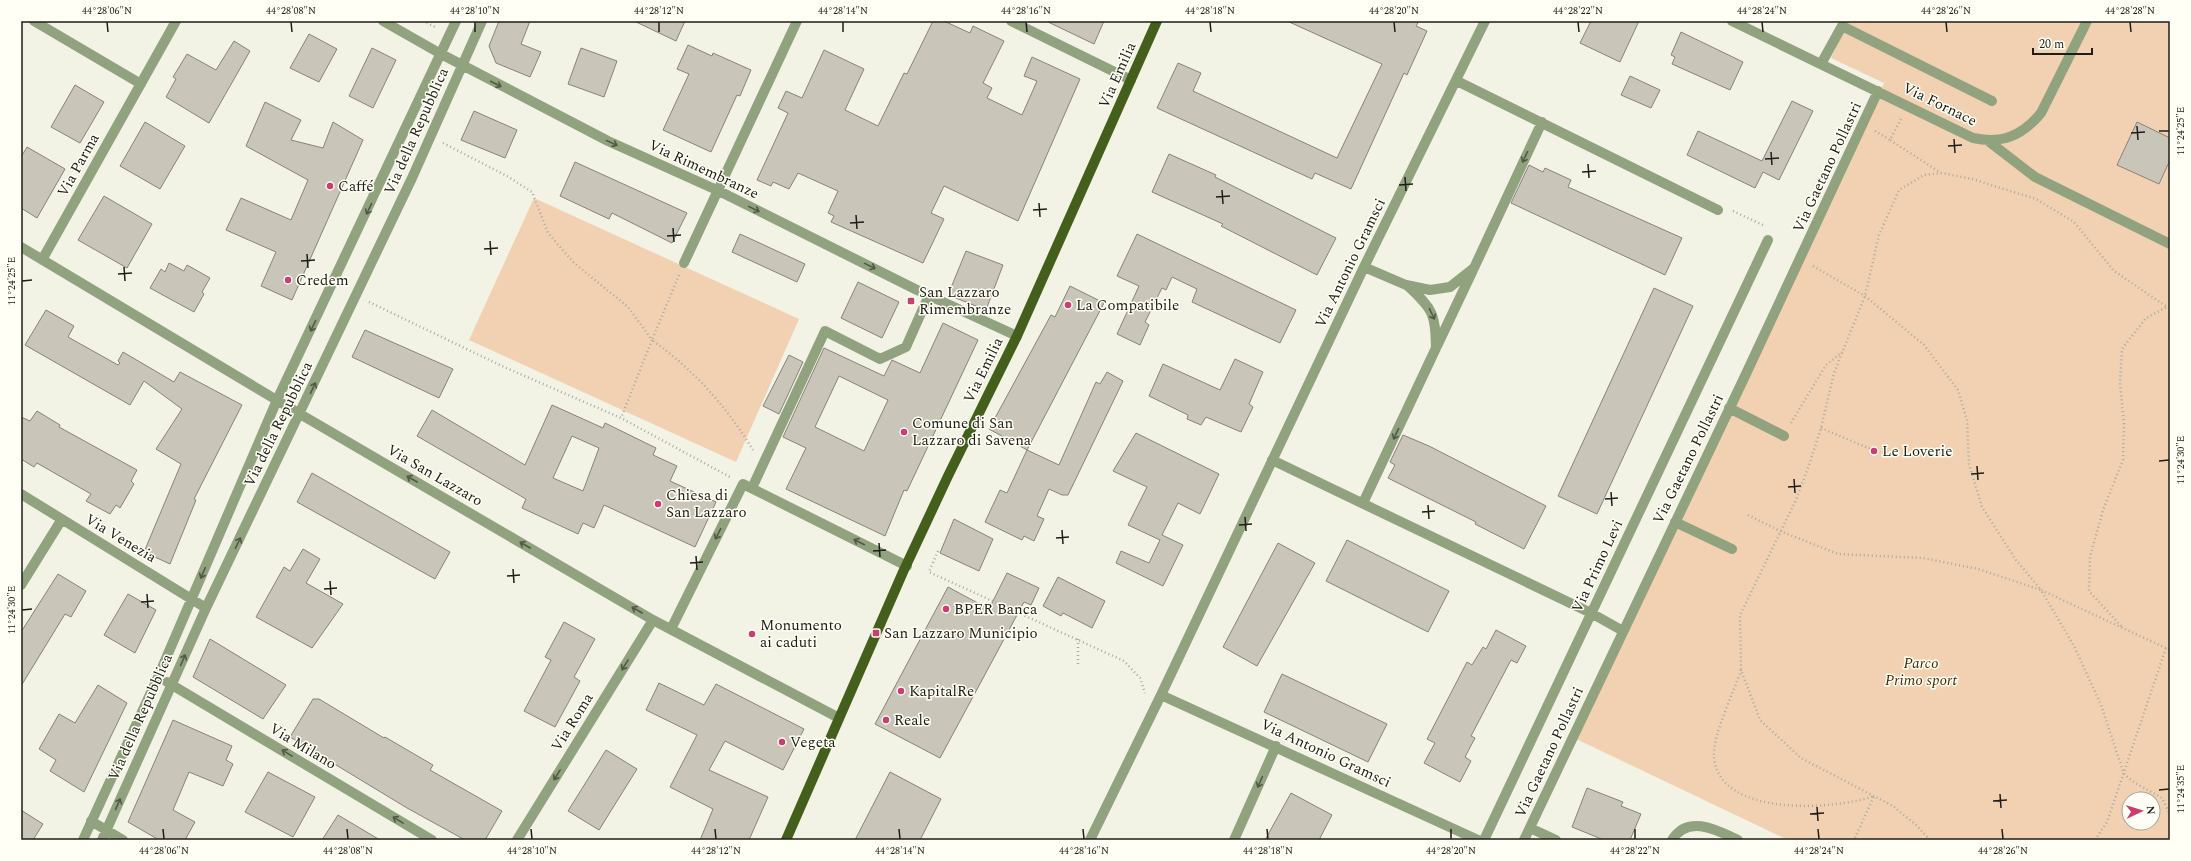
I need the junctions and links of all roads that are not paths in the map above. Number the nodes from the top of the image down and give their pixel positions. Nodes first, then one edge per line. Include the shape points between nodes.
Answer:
1 (34, 21) edge
2 (176, 21) edge
3 (382, 21) edge
4 (456, 21) edge
5 (482, 21) edge
6 (797, 21) edge
7 (1011, 21) edge
8 (1157, 21) edge
9 (1485, 21) edge
10 (1732, 21) edge
11 (2087, 21) edge
12 (441, 54) junction
13 (1822, 64) junction
14 (462, 66) junction
15 (1131, 80) junction
16 (1457, 81) junction
17 (141, 84) junction
18 (1878, 91) junction
19 (1992, 102) dead end
20 (1542, 122) junction
21 (1987, 140) junction
22 (719, 191) junction
23 (1718, 210) road end
24 (1768, 240) dead end
25 (2170, 244) edge
26 (21, 247) edge
27 (42, 260) junction
28 (684, 263) road end
29 (1364, 266) junction
30 (1474, 268) junction
31 (1406, 285) junction
32 (929, 296) junction
33 (1017, 336) junction
34 (1436, 348) junction
35 (277, 400) junction
36 (1729, 408) junction
37 (300, 414) junction
38 (1784, 436) road end
39 (1272, 460) junction
40 (747, 486) junction
41 (21, 494) edge
42 (1363, 503) junction
43 (62, 519) junction
44 (1675, 522) junction
45 (1732, 549) dead end
46 (907, 566) junction
47 (21, 585) edge
48 (192, 598) junction
49 (206, 608) junction
50 (1591, 613) junction
51 (653, 620) junction
52 (671, 629) junction
53 (1623, 631) junction
54 (158, 677) junction
55 (172, 685) junction
56 (1160, 698) junction
57 (839, 718) junction
58 (1276, 746) junction
59 (91, 821) junction
60 (1530, 828) junction
61 (106, 830) junction
62 (83, 840) edge
63 (102, 840) edge
64 (123, 840) edge
65 (432, 840) edge
66 (517, 840) edge
67 (786, 840) edge
68 (1090, 840) edge
69 (1234, 840) edge
70 (1478, 840) edge
71 (1484, 840) edge
72 (1524, 840) edge
73 (1556, 840) edge
74 (1672, 840) edge
75 (1738, 840) edge

1 - 17 street
2 - 17 street, Via Parma
3 - 12 street, Via Rimembranze
4 - 12 street, Via della Repubblica
5 - 14 street, Via della Repubblica
6 - 22 street
7 - 15 street
8 - 15 main road, Via Emilia
9 - 16 street, Via Antonio Gramsci
10 - 13 street, Via Fornace
11 - 21 street, Via Fornace via 2041,113 2032,124 2012,138
12 - 14 street, Via Rimembranze
12 -> 35 street, Via della Repubblica
13 - 18 street, Via Fornace
13 - 19 street via 1842,26
14 -> 22 street, Via Rimembranze via 608,141
37 -> 14 street, Via della Repubblica
15 - 33 main road, Via Emilia
16 - 20 street
16 - 29 street, Via Antonio Gramsci
17 - 27 street, Via Parma
18 - 21 street, Via Fornace via 1973,138
18 - 36 street, Via Gaetano Pollastri
20 - 23 street
20 -> 30 street
21 - 25 street via 2035,177
22 - 28 street
22 -> 32 street, Via Rimembranze
24 - 50 street, Via Primo Levi
26 - 27 street, Via San Lazzaro
27 - 35 street, Via San Lazzaro
29 - 31 street
29 - 39 street, Via Antonio Gramsci
30 - 31 street via 1450,287 1430,290
30 - 34 street
31 -> 34 street via 1427,304 1435,321
32 - 33 street, Via Rimembranze
32 - 40 street via 906,347 880,359 825,331
33 - 46 main road, Via Emilia
34 -> 42 street
35 - 37 street, Via San Lazzaro
35 -> 48 street, Via della Repubblica
36 - 38 street
36 - 44 street, Via Gaetano Pollastri
49 -> 37 street, Via della Repubblica
51 -> 37 street, Via San Lazzaro
39 - 42 street
39 - 56 street, Via Antonio Gramsci
46 -> 40 street
40 -> 52 street
41 - 43 street, Via Venezia
42 - 50 street
43 - 47 street
43 - 48 street, Via Venezia
44 - 45 street
44 - 53 street, Via Gaetano Pollastri
46 - 57 main road, Via Emilia
48 - 49 street, Via Venezia
48 - 54 street, Via della Repubblica
55 -> 49 street, Via della Repubblica
50 - 53 street
50 - 71 street, Via Primo Levi
51 - 52 street, Via San Lazzaro
51 -> 66 street, Via Roma
52 - 57 street, Via San Lazzaro
53 - 60 street, Via Gaetano Pollastri
54 - 55 street, Via Milano
54 - 59 street, Via della Repubblica
61 -> 55 street, Via della Repubblica
65 -> 55 street, Via Milano
56 - 58 street, Via Antonio Gramsci
56 - 68 street, Via Antonio Gramsci
57 - 67 main road, Via Emilia
58 -> 69 street
58 - 70 street, Via Antonio Gramsci
59 - 61 street
59 - 62 street, Via della Repubblica
60 - 72 street, Via Gaetano Pollastri
60 - 73 street
61 - 63 street, Via della Repubblica
61 - 64 street
74 - 75 street via 1688,827 1704,826

